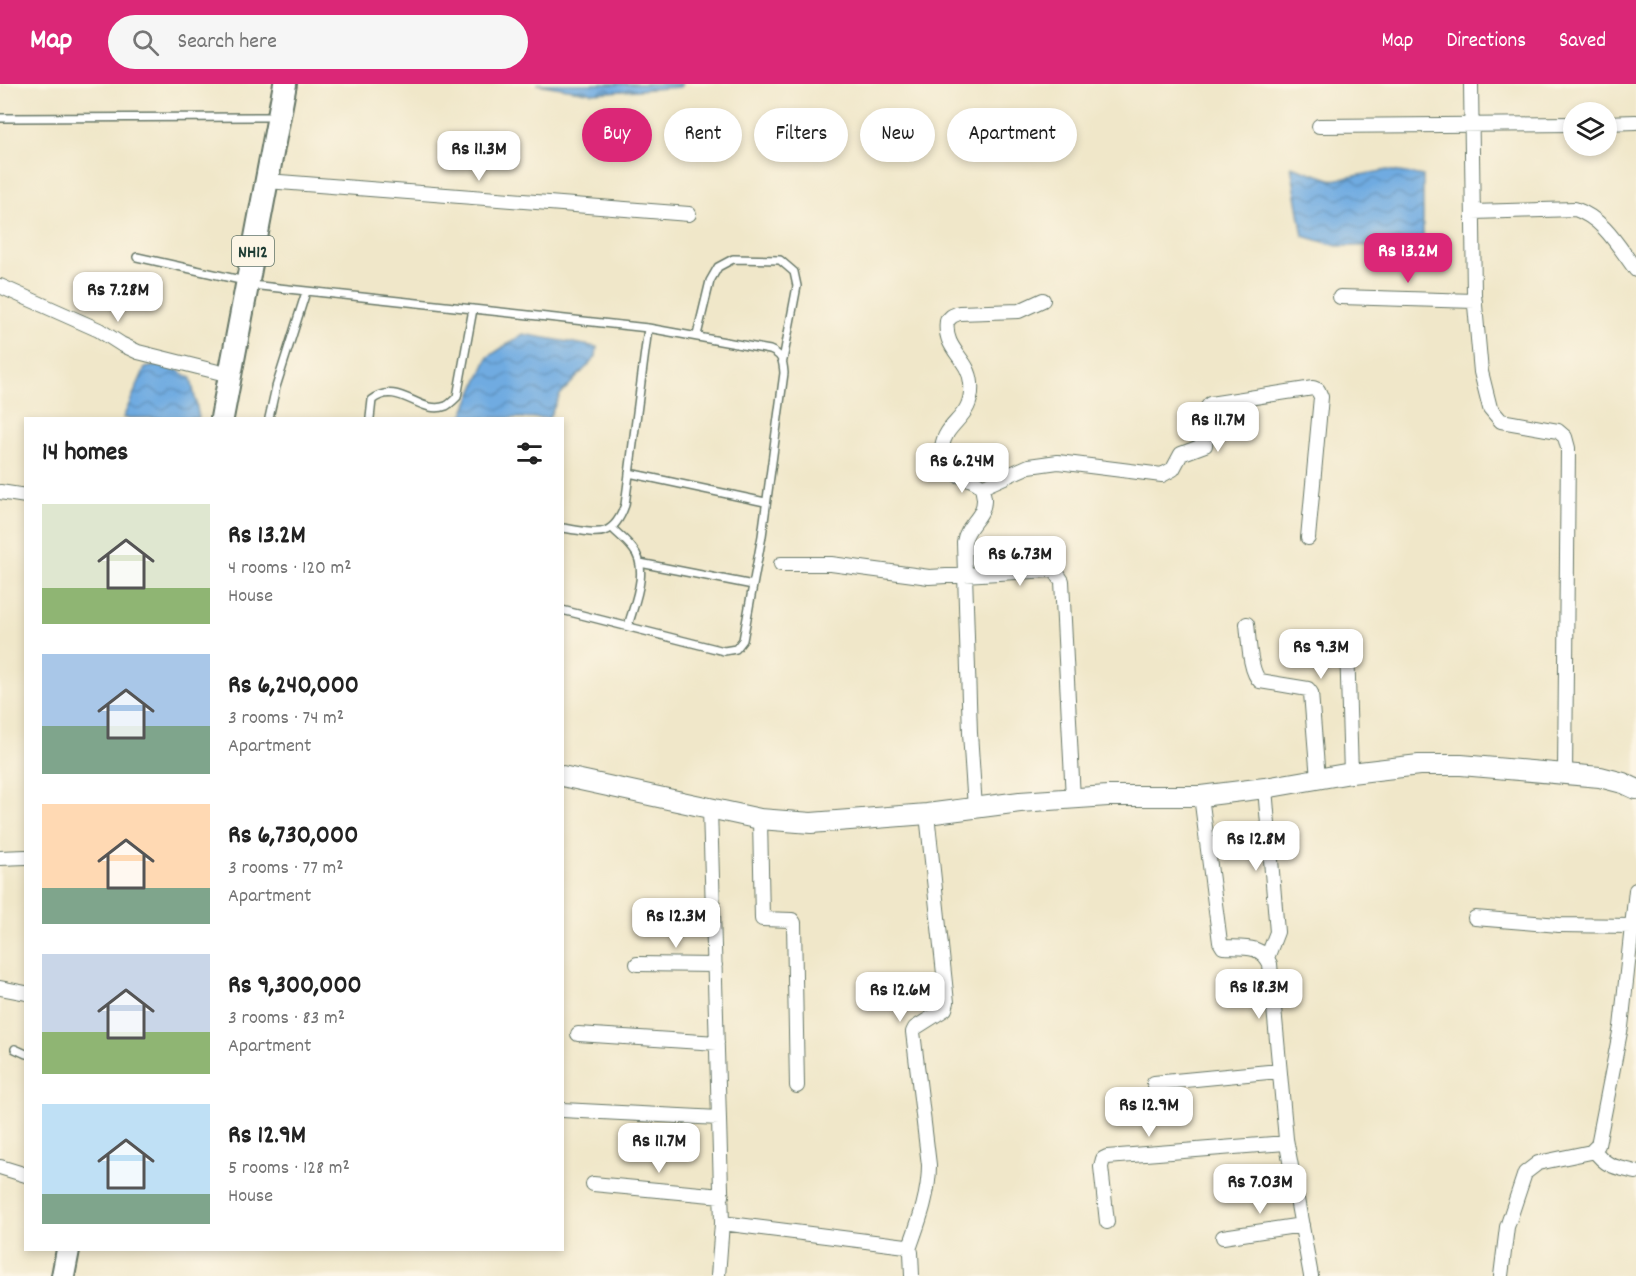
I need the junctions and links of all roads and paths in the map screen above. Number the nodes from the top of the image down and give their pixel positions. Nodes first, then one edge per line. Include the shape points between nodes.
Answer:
1 (285, 84) edge
2 (1471, 84) edge
3 (279, 117) junction
4 (0, 118) edge
5 (1636, 122) edge
6 (1617, 123) edge
7 (1563, 124) edge
8 (1318, 126) dead end
9 (1472, 126) junction
10 (267, 181) junction
11 (1473, 212) junction
12 (689, 214) dead end
13 (137, 256) dead end
14 (1636, 270) edge
15 (247, 283) junction
16 (0, 286) edge
17 (306, 292) junction
18 (1340, 297) dead end
19 (1042, 300) dead end
20 (1475, 301) junction
21 (473, 309) junction
22 (648, 328) junction
23 (697, 335) junction
24 (783, 360) junction
25 (230, 375) junction
26 (222, 417) edge
27 (269, 417) edge
28 (370, 417) edge
29 (629, 473) junction
30 (982, 487) junction
31 (0, 492) edge
32 (24, 496) edge
33 (765, 502) junction
34 (564, 528) edge
35 (613, 529) junction
36 (1308, 538) dead end
37 (640, 563) junction
38 (781, 564) dead end
39 (965, 574) junction
40 (753, 585) junction
41 (564, 610) edge
42 (1247, 624) dead end
43 (628, 626) junction
44 (1347, 647) dead end
45 (1351, 773) junction
46 (1565, 774) junction
47 (564, 776) edge
48 (1318, 779) junction
49 (1265, 788) junction
50 (1636, 789) edge
51 (1201, 796) junction
52 (1073, 799) junction
53 (710, 808) junction
54 (975, 808) junction
55 (927, 814) junction
56 (760, 819) junction
57 (0, 858) edge
58 (24, 858) edge
59 (1636, 890) edge
60 (1475, 918) dead end
61 (1632, 926) junction
62 (1267, 958) junction
63 (637, 964) dead end
64 (715, 965) junction
65 (0, 988) edge
66 (24, 993) edge
67 (578, 1035) dead end
68 (717, 1043) junction
69 (15, 1049) dead end
70 (24, 1053) edge
71 (1280, 1071) junction
72 (1154, 1083) dead end
73 (797, 1086) dead end
74 (564, 1110) edge
75 (719, 1118) junction
76 (1286, 1143) junction
77 (1594, 1150) junction
78 (0, 1167) edge
79 (1636, 1172) edge
80 (24, 1174) edge
81 (593, 1184) dead end
82 (722, 1196) junction
83 (1107, 1222) dead end
84 (722, 1223) junction
85 (1302, 1225) junction
86 (1223, 1237) dead end
87 (909, 1249) junction
88 (68, 1251) edge
89 (63, 1276) edge
90 (718, 1276) edge
91 (912, 1276) edge
92 (1311, 1276) edge
93 (1502, 1276) edge

1 - 3 highway, NH12
2 - 9 street
3 - 4 lane
3 - 10 highway, NH12
5 - 6 street
7 - 9 street
8 - 9 street
9 - 11 street
10 - 12 street
10 - 15 highway, NH12
11 - 14 street via 1575,208 1604,226
11 - 20 street
13 - 15 lane
15 - 17 lane
15 - 25 highway, NH12
16 - 25 street via 99,330 138,352
17 - 21 lane
17 - 27 lane
18 - 20 street
19 - 30 street via 1019,311 959,313 947,321 947,339 966,365 971,383 968,408 945,438 943,462 953,474
20 - 46 street via 1481,372 1494,415 1501,421 1558,431 1568,448
21 - 22 lane
21 - 28 lane via 457,397 447,406 435,408 392,392 380,393 372,400
22 - 23 lane
22 - 29 lane
23 - 24 lane via 770,350
23 - 24 lane via 710,281 718,267 733,259 780,260 794,272 797,286
24 - 33 lane
25 - 26 highway, NH12
29 - 33 lane
29 - 35 lane via 625,505
30 - 36 street via 1029,466 1058,462 1162,475 1173,469 1181,454 1205,445 1209,404 1316,388 1321,397
30 - 39 street via 982,512 965,535
31 - 32 street
33 - 40 lane
34 - 35 lane via 602,532
35 - 37 lane via 634,550
37 - 40 lane
37 - 43 lane
38 - 39 street via 831,564 929,578
39 - 52 street via 1050,570 1060,575
39 - 54 street
40 - 43 lane via 743,640 736,649 724,651
41 - 43 lane
42 - 48 street via 1257,678 1308,689 1311,693
44 - 45 street
45 - 46 main road via 1419,765 1461,765
45 - 48 main road
46 - 50 main road via 1600,777
47 - 53 main road
48 - 49 main road
49 - 51 main road
49 - 62 street via 1276,932
51 - 52 main road
51 - 62 street via 1220,942 1223,947 1258,950
52 - 54 main road
53 - 56 main road
53 - 64 street
54 - 55 main road
55 - 56 main road via 811,823
55 - 87 street via 948,1002 945,1009 913,1032 929,1165 925,1203
56 - 73 street via 762,918 794,923
57 - 58 street
59 - 61 street
60 - 61 street
61 - 77 street via 1621,1027
62 - 71 street
63 - 64 street
64 - 68 street
65 - 66 street
67 - 68 street
68 - 75 street
69 - 70 lane
71 - 72 street
71 - 76 street
74 - 75 street
75 - 82 street
76 - 83 street via 1107,1157 1101,1167
76 - 85 street
77 - 79 street via 1609,1166
77 - 93 street via 1538,1163 1525,1173 1507,1227
78 - 80 street
81 - 82 street
82 - 84 street
84 - 87 street
84 - 90 street
85 - 86 street
85 - 92 street
87 - 91 street
88 - 89 highway

